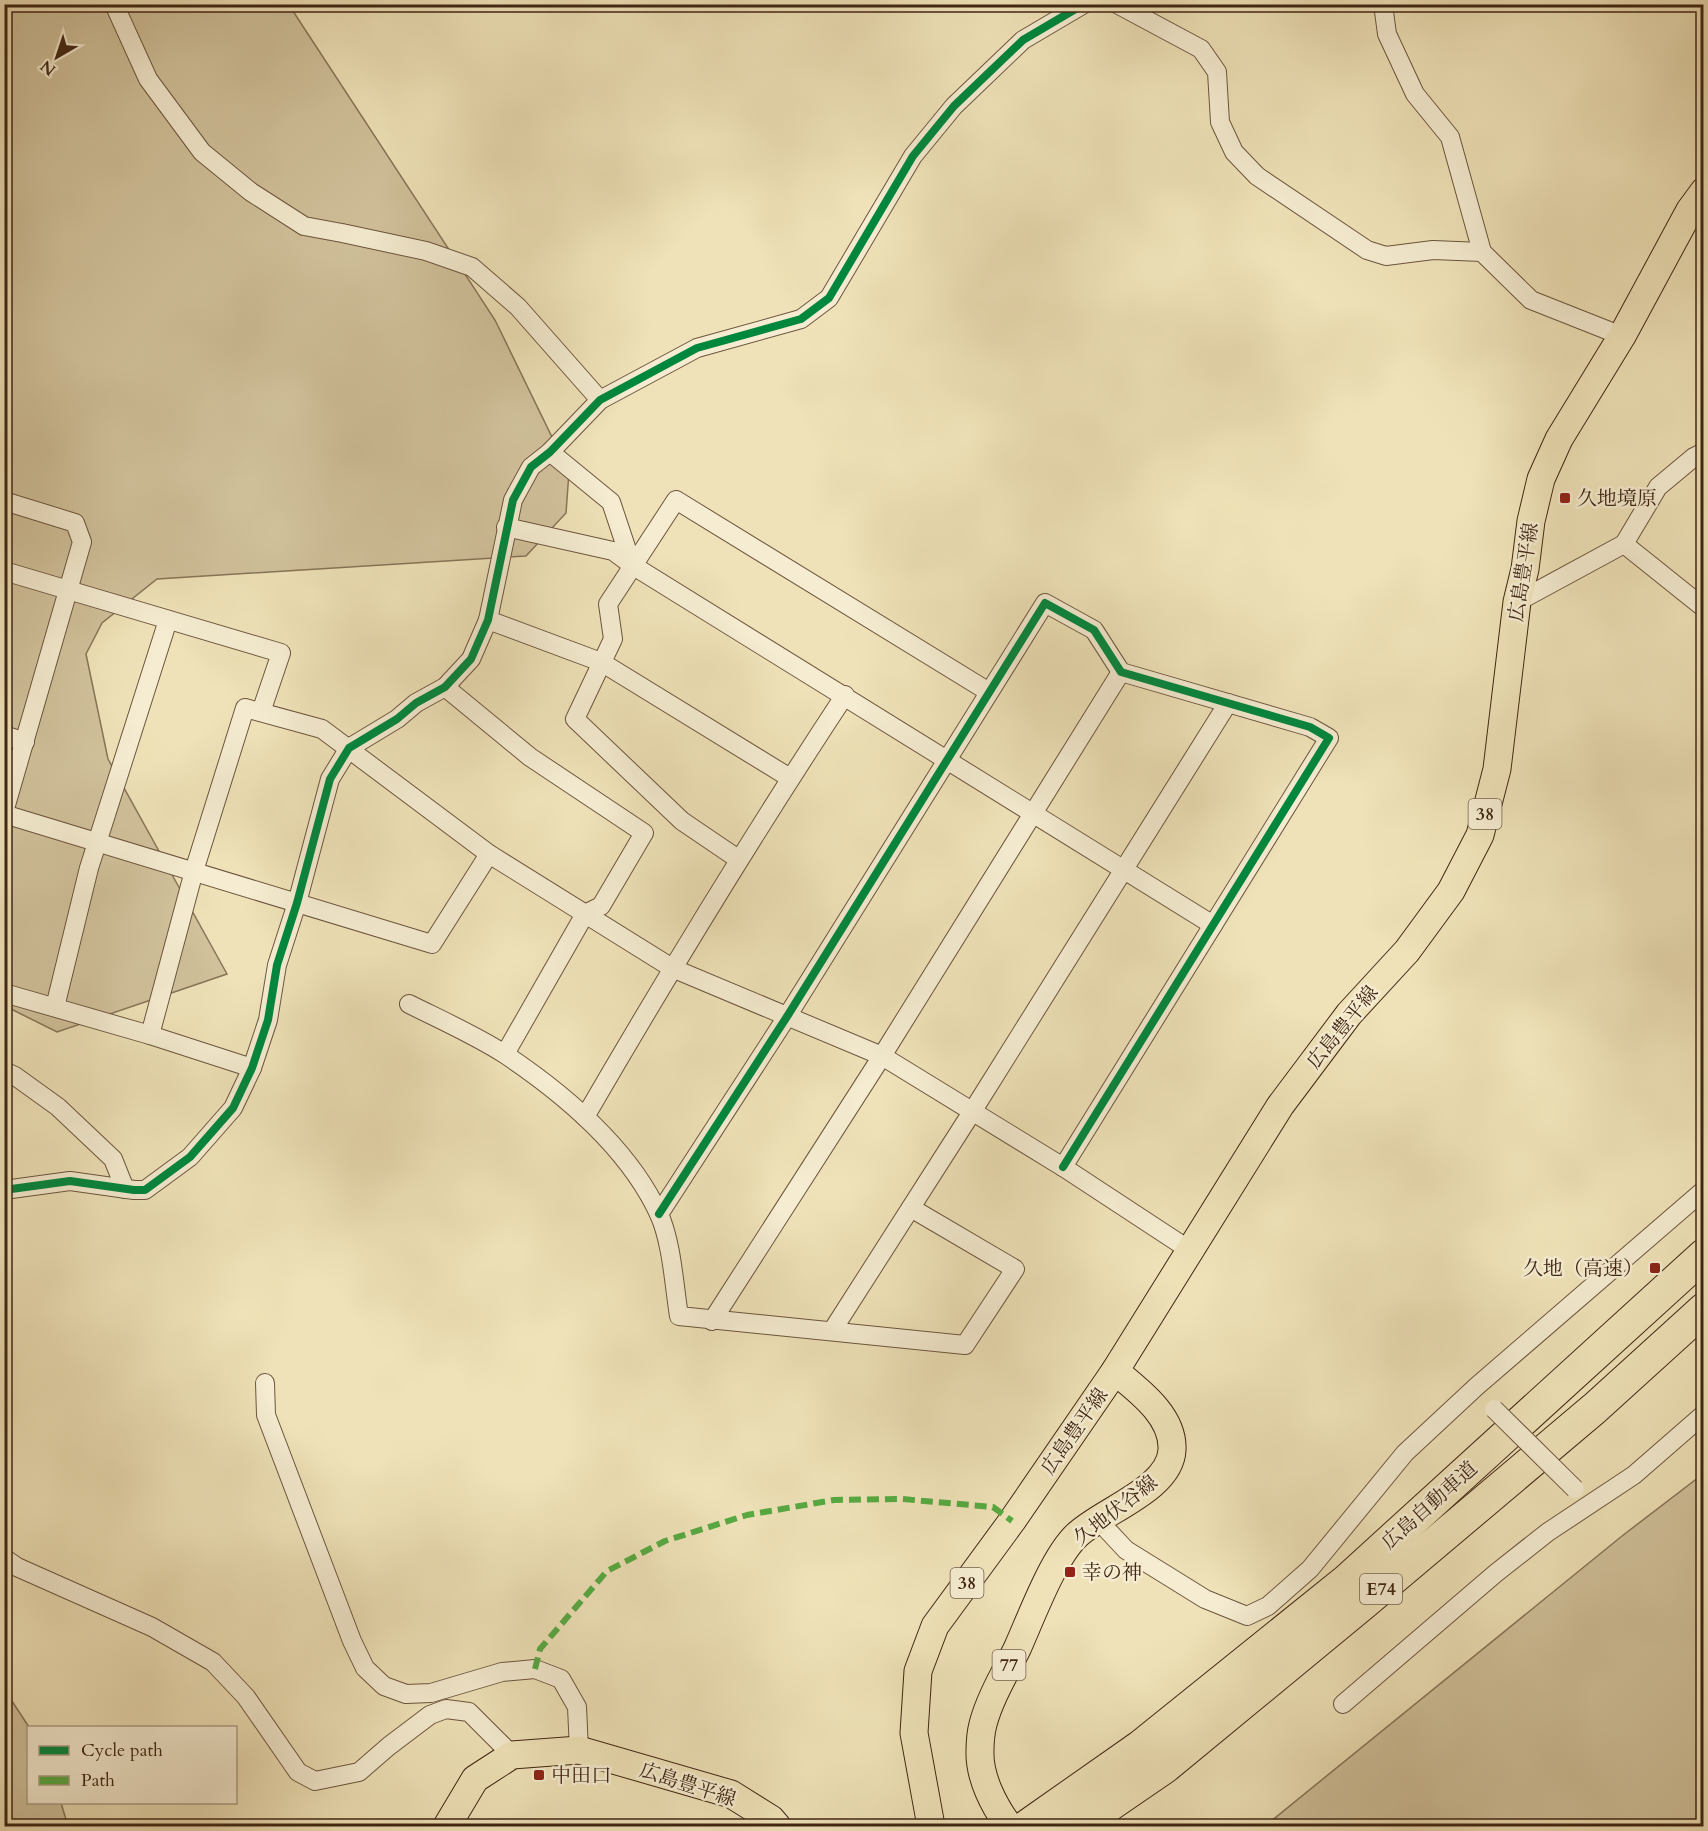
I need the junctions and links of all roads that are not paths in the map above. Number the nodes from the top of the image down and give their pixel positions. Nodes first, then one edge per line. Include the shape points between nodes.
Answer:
1 (114, 4) edge
2 (1084, 4) edge
3 (1117, 4) edge
4 (1383, 4) edge
5 (1704, 191) edge
6 (1482, 252) junction
7 (1622, 336) junction
8 (600, 400) junction
9 (550, 452) junction
10 (1704, 452) edge
11 (4, 501) edge
12 (506, 527) junction
13 (1624, 544) junction
14 (632, 565) junction
15 (4, 571) edge
16 (68, 591) junction
17 (1517, 602) junction
18 (1704, 608) edge
19 (168, 620) junction
20 (488, 620) junction
21 (601, 662) junction
22 (1121, 672) junction
23 (445, 687) junction
24 (989, 692) junction
25 (844, 695) junction
26 (1228, 703) junction
27 (261, 712) junction
28 (4, 735) edge
29 (25, 742) junction
30 (349, 748) junction
31 (947, 760) junction
32 (790, 778) junction
33 (4, 813) edge
34 (1033, 813) junction
35 (98, 841) junction
36 (489, 854) junction
37 (738, 859) junction
38 (1124, 869) junction
39 (195, 871) junction
40 (297, 903) junction
41 (585, 914) junction
42 (1213, 925) junction
43 (672, 968) junction
44 (4, 993) edge
45 (410, 1004) dead end
46 (55, 1007) junction
47 (788, 1015) junction
48 (150, 1035) junction
49 (505, 1054) junction
50 (882, 1056) junction
51 (252, 1068) junction
52 (4, 1071) edge
53 (972, 1112) junction
54 (585, 1117) junction
55 (1063, 1167) junction
56 (125, 1189) junction
57 (4, 1190) edge
58 (1704, 1190) edge
59 (911, 1208) junction
60 (659, 1214) junction
61 (1191, 1251) junction
62 (1704, 1255) edge
63 (1704, 1309) edge
64 (712, 1321) junction
65 (832, 1331) junction
66 (1115, 1371) junction
67 (265, 1383) dead end
68 (1477, 1386) junction
69 (1704, 1414) edge
70 (1587, 1505) junction
71 (1097, 1519) junction
72 (4, 1558) edge
73 (1343, 1704) dead end
74 (579, 1750) junction
75 (512, 1755) junction
76 (447, 1827) edge
77 (777, 1827) edge
78 (931, 1827) edge
79 (1009, 1827) edge
80 (1027, 1827) edge
81 (1079, 1827) edge

1 - 8 street via 148,79 210,159 251,192 304,226 426,251 472,267 518,307
2 - 8 street via 1023,40 954,106 913,156 830,298 801,319 697,348
3 - 6 street via 1202,49 1217,72 1220,122 1234,152 1275,189 1367,250 1386,256 1433,250
4 - 6 street via 1387,34 1415,94 1450,137
5 - 7 main road, 広島豊平線 / 38
6 - 7 street via 1530,300
7 - 17 main road, 広島豊平線 / 38 via 1559,439 1541,478
8 - 9 street
9 - 12 street via 531,467 513,500
9 - 14 street via 611,502
10 - 13 street via 1659,487
11 - 16 street via 75,523 82,542
12 - 14 street via 613,551
12 - 20 street
13 - 17 street
13 - 18 street
14 - 21 street via 608,604 614,639
14 - 24 street via 676,500
14 - 25 street
15 - 16 street
16 - 19 street
16 - 29 street
17 - 61 main road, 広島豊平線 / 38 via 1497,769 1480,835 1451,891 1407,951 1349,1014 1280,1106
19 - 27 street via 280,653
19 - 35 street
20 - 21 street
20 - 23 street via 471,659
21 - 32 street
21 - 37 street via 575,719 682,821
22 - 24 street via 1094,630 1045,603
22 - 26 street
22 - 34 street
23 - 30 street
23 - 41 street via 530,757 644,833 600,906
24 - 31 street
25 - 31 street
25 - 32 street
26 - 38 street
26 - 42 street via 1310,727 1329,738
27 - 30 street via 322,729
27 - 39 street via 245,708
28 - 29 street
29 - 33 street
30 - 36 street
30 - 40 street via 330,779
31 - 34 street
31 - 47 street
32 - 37 street
33 - 35 street
34 - 38 street
34 - 50 street
35 - 39 street
35 - 46 street
36 - 40 street via 432,944
36 - 41 street
37 - 43 street
38 - 42 street
38 - 53 street
39 - 40 street
39 - 48 street
40 - 51 street via 277,964 268,1020
41 - 43 street
41 - 49 street
42 - 55 street
43 - 47 street
43 - 54 street
44 - 46 street
45 - 49 street
46 - 48 street
47 - 50 street
47 - 60 street
48 - 51 street
49 - 54 street
50 - 53 street
50 - 64 street
51 - 56 street via 233,1108 190,1157 145,1190
52 - 56 street via 58,1107 113,1160
53 - 55 street
53 - 59 street
54 - 60 street via 633,1170
55 - 61 street
56 - 57 street via 70,1181
58 - 68 street
59 - 65 street
59 - 65 street via 1015,1269 965,1345
60 - 64 street via 679,1316
61 - 66 main road, 広島豊平線 / 38
62 - 80 highway, 広島自動車道 / E74 via 1346,1581 1141,1746
63 - 81 highway, 広島自動車道 / E74 via 1595,1408 1373,1596 1165,1767
64 - 65 street
66 - 71 main road, 久地伏谷線 / 77 via 1161,1414 1172,1450 1157,1480
66 - 78 main road, 広島豊平線 / 38 via 935,1626 918,1671 914,1733
67 - 74 street via 266,1415 365,1668 384,1686 406,1694 431,1693 502,1672 535,1669 561,1679 577,1707
68 - 70 street, bridge via 1494,1409
68 - 71 street via 1405,1453 1310,1569 1268,1606 1247,1616 1205,1599 1125,1550
69 - 70 street via 1634,1475
70 - 73 street via 1496,1573
71 - 79 main road, 久地伏谷線 / 77 via 1075,1536 1059,1559 982,1725 980,1753 986,1784
72 - 75 street via 152,1627 213,1662 246,1697 298,1772 315,1781 359,1772 430,1715 446,1709 468,1712
74 - 75 main road, 広島豊平線
74 - 77 main road, 広島豊平線 via 731,1794 771,1819
75 - 76 main road, 広島豊平線 via 475,1779

